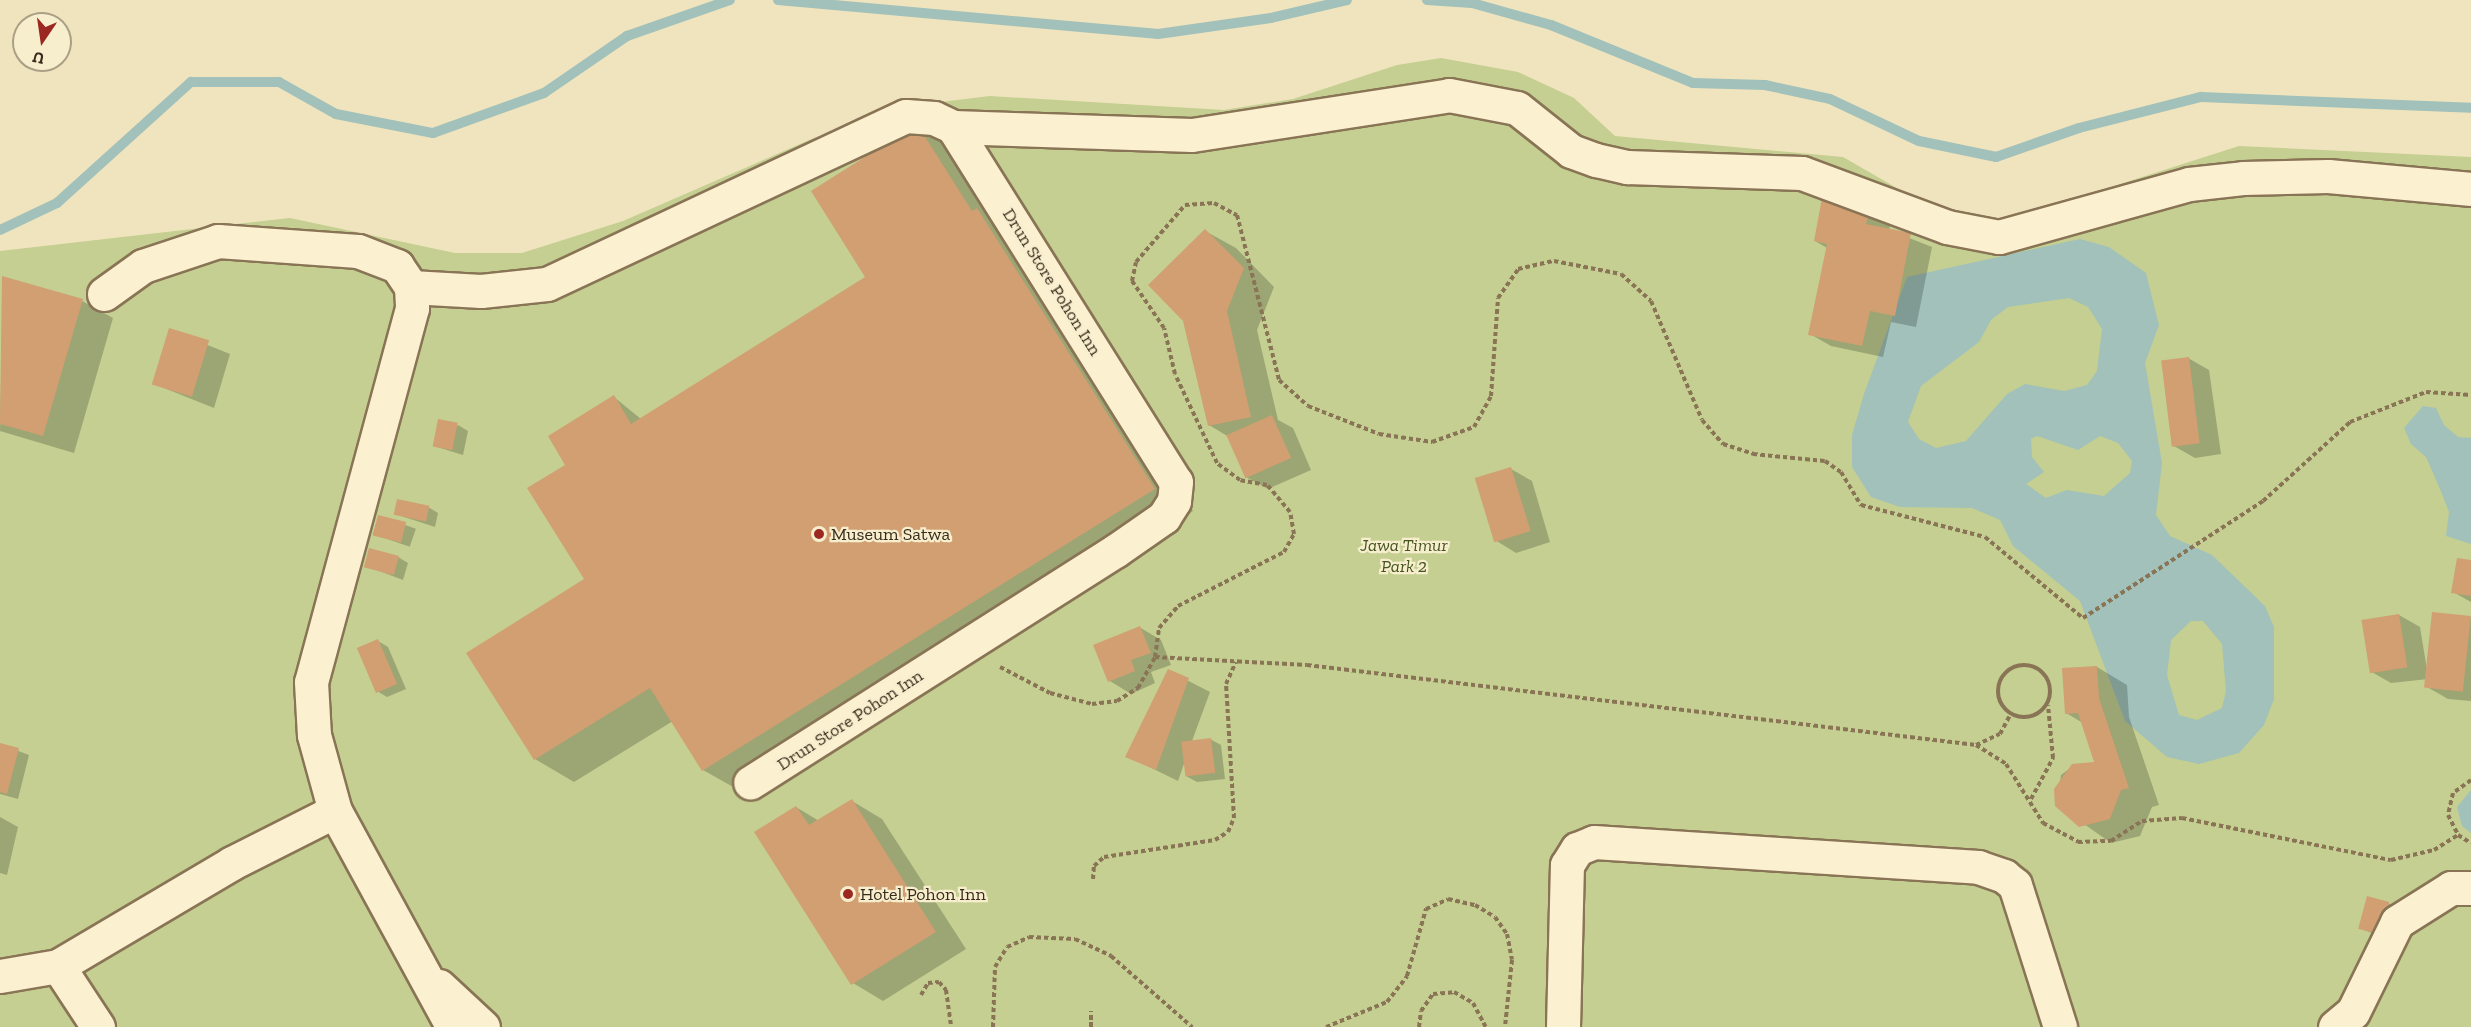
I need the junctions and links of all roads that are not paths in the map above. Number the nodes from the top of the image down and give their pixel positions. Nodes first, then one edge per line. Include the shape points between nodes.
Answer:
1 (953, 127) junction
2 (2471, 189) edge
3 (411, 286) junction
4 (104, 294) dead end
5 (750, 783) dead end
6 (335, 811) junction
7 (2471, 888) edge
8 (58, 966) junction
9 (426, 975) junction
10 (0, 976) edge
11 (98, 1027) edge
12 (453, 1027) edge
13 (483, 1027) edge
14 (1563, 1027) edge
15 (2060, 1027) edge
16 (2335, 1027) edge

1 - 2 lane via 1192,135 1449,95 1517,108 1571,151 1596,160 1627,167 1802,172 1947,227 1999,237 2179,187 2243,178 2328,176
1 - 3 lane via 934,118 906,116 547,284 481,291
1 - 5 lane, Drun Store Pohon Inn via 1176,482 1174,501 1164,517
3 - 4 lane via 397,266 358,251 218,241 143,266
3 - 6 lane via 412,308 311,682 314,735
6 - 8 lane via 232,863
6 - 9 lane
7 - 16 lane via 2451,888 2397,922 2353,1012
8 - 10 lane
8 - 11 lane
9 - 12 lane
9 - 13 lane
14 - 15 lane via 1567,865 1577,849 1594,842 1978,867 2004,876 2015,885

